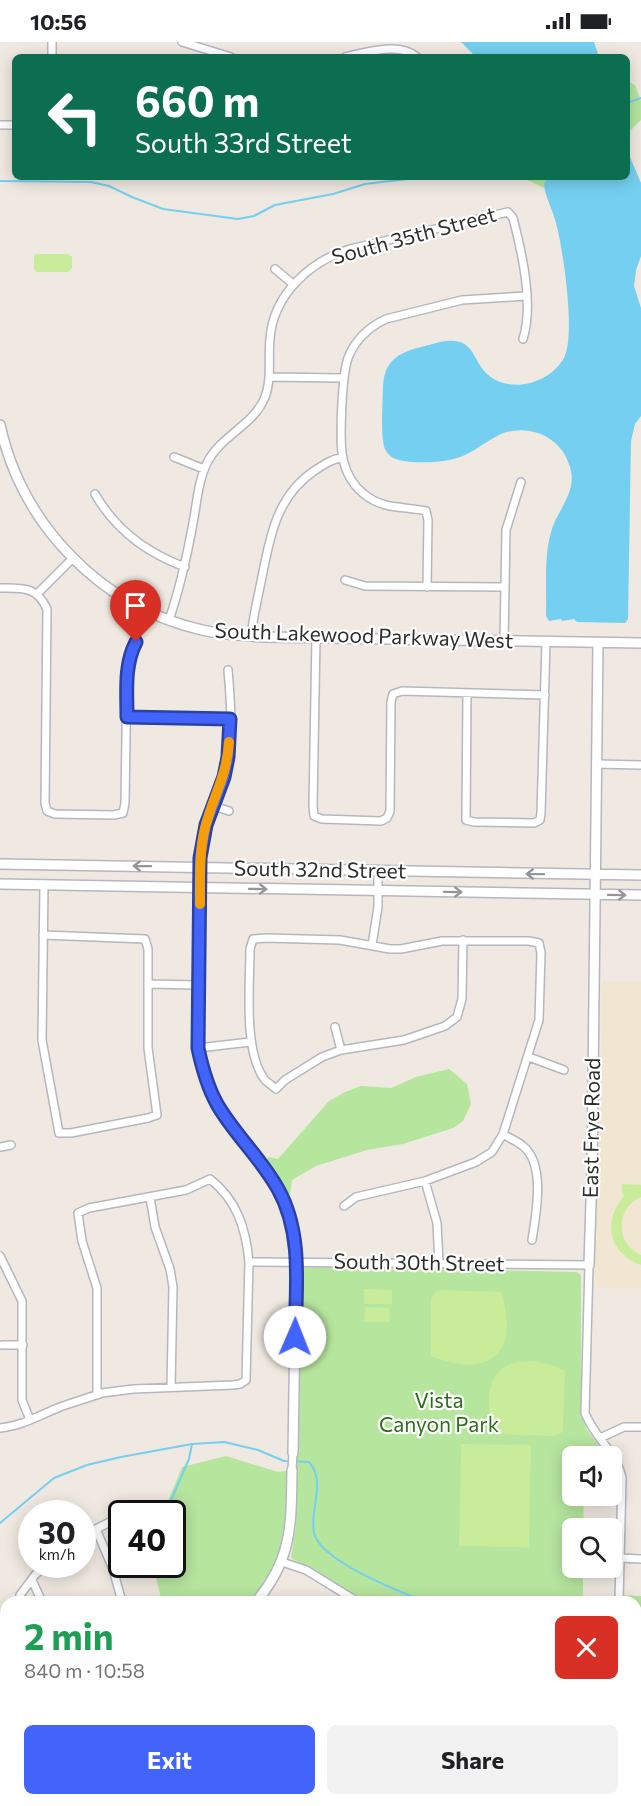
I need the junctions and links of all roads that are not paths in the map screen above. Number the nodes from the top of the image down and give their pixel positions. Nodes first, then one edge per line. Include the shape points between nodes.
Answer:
1 (183, 42) edge
2 (221, 54) edge
3 (357, 54) edge
4 (415, 54) edge
5 (275, 269) dead end
6 (293, 284) junction
7 (526, 296) junction
8 (523, 339) dead end
9 (269, 377) junction
10 (343, 378) junction
11 (0, 425) edge
12 (3, 451) edge
13 (174, 457) dead end
14 (343, 457) junction
15 (204, 469) junction
16 (521, 482) dead end
17 (95, 494) dead end
18 (72, 559) junction
19 (185, 567) junction
20 (345, 580) dead end
21 (427, 587) junction
22 (505, 587) junction
23 (0, 588) edge
24 (37, 594) junction
25 (169, 620) junction
26 (251, 637) junction
27 (315, 638) junction
28 (504, 641) junction
29 (136, 642) dead end
30 (546, 642) junction
31 (598, 643) junction
32 (641, 643) edge
33 (228, 670) dead end
34 (467, 694) junction
35 (545, 695) junction
36 (127, 717) junction
37 (230, 719) junction
38 (596, 764) junction
39 (641, 765) edge
40 (214, 806) junction
41 (229, 811) dead end
42 (0, 864) edge
43 (200, 867) junction
44 (378, 870) junction
45 (594, 874) junction
46 (641, 875) edge
47 (0, 884) edge
48 (44, 885) junction
49 (200, 888) junction
50 (377, 891) junction
51 (594, 894) junction
52 (641, 895) edge
53 (43, 935) junction
54 (463, 940) junction
55 (372, 945) junction
56 (148, 984) junction
57 (198, 985) junction
58 (335, 1027) dead end
59 (250, 1042) junction
60 (198, 1048) junction
61 (341, 1050) junction
62 (529, 1057) junction
63 (564, 1070) dead end
64 (503, 1134) junction
65 (11, 1145) dead end
66 (0, 1147) edge
67 (425, 1181) junction
68 (150, 1197) junction
69 (344, 1206) dead end
70 (532, 1240) dead end
71 (0, 1257) edge
72 (249, 1262) junction
73 (296, 1262) junction
74 (439, 1263) junction
75 (589, 1265) junction
76 (2, 1345) dead end
77 (23, 1345) junction
78 (171, 1387) junction
79 (98, 1395) junction
80 (30, 1420) junction
81 (641, 1427) edge
82 (0, 1428) edge
83 (600, 1438) junction
84 (293, 1453) joint
85 (292, 1470) joint
86 (622, 1518) edge
87 (108, 1523) edge
88 (96, 1528) joint
89 (622, 1558) edge
90 (641, 1559) edge
91 (282, 1562) junction
92 (621, 1578) edge
93 (32, 1580) joint
94 (20, 1595) dead end
95 (39, 1596) edge
96 (120, 1596) edge
97 (261, 1596) edge
98 (348, 1596) edge
99 (620, 1596) edge

1 - 2 street
3 - 4 street via 399,46
5 - 6 street
6 - 7 street, South 35th Street via 314,265 340,252 508,212 519,242
6 - 9 street via 270,335
7 - 8 street
7 - 10 street via 462,300 386,319 354,346
9 - 10 street
9 - 15 street via 261,405 215,449
10 - 14 street
11 - 12 street, South Lakewood Parkway West
12 - 18 street, South Lakewood Parkway West via 34,510
13 - 15 street
14 - 21 street via 355,484 377,503 426,511
14 - 26 street via 310,473 282,504 271,532
15 - 19 street
16 - 22 street via 506,530
17 - 19 street via 109,516 132,538
18 - 24 street
18 - 25 street, South Lakewood Parkway West via 111,591
19 - 25 street
20 - 21 street via 365,586
21 - 22 street
22 - 28 street
23 - 24 street via 19,588
24 - 36 street via 48,617 47,811 123,813
25 - 26 street, South Lakewood Parkway West via 204,631
26 - 27 street, South Lakewood Parkway West
27 - 28 street, South Lakewood Parkway West
27 - 34 street via 314,816 322,819 387,818 393,694
28 - 30 street, South Lakewood Parkway West
29 - 36 street via 129,655
30 - 31 street, South Lakewood Parkway West
30 - 35 street
31 - 32 street, South Lakewood Parkway West
31 - 38 street, East Frye Road
33 - 37 street
34 - 35 street
34 - 35 street via 466,819 534,823 540,820
36 - 37 street
37 - 40 street via 226,767
38 - 39 street
38 - 45 street, East Frye Road
40 - 41 street
40 - 43 street via 202,842
43 -> 42 street, South 32nd Street
43 - 44 street, South 32nd Street
43 - 49 street
45 -> 44 street, South 32nd Street
44 - 50 street
45 - 46 street, South 32nd Street
45 - 51 street, East Frye Road
47 - 48 street, South 32nd Street
48 - 49 street, South 32nd Street
48 - 53 street
49 -> 50 street, South 32nd Street
49 - 57 street
50 -> 51 street, South 32nd Street
50 - 55 street
51 -> 52 street, South 32nd Street
51 - 75 street, East Frye Road
53 - 56 street via 145,939
53 - 56 street via 42,1040 59,1133 157,1115 148,1048
54 - 55 street via 401,949
54 - 61 street via 462,999 457,1017 445,1026 404,1040
54 - 62 street via 539,943 539,1020
55 - 59 street via 340,940 253,939
56 - 57 street
57 - 60 street
58 - 61 street
59 - 60 street
59 - 61 street via 265,1079 276,1089 285,1080
60 - 73 street via 205,1078 218,1106 282,1196 294,1233
62 - 63 street
62 - 64 street
64 - 67 street via 484,1158
64 - 70 street via 531,1156 538,1199
65 - 66 street
67 - 69 street via 356,1197
67 - 74 street via 436,1223
68 - 72 street via 186,1190 210,1179 219,1186 243,1225
68 - 78 street via 173,1287
68 - 79 street via 78,1213 97,1288
71 - 77 street via 22,1301
72 - 73 street, South 30th Street
72 - 78 street via 246,1380 233,1385
73 - 74 street, South 30th Street
73 - 84 street
74 - 75 street, South 30th Street
75 - 83 street, East Frye Road via 585,1413
76 - 77 street
77 - 80 street via 22,1400
78 - 79 street
79 - 80 street
80 - 82 street
81 - 83 street via 624,1427
83 - 86 street, East Frye Road via 620,1467
84 - 85 street
85 - 91 street via 291,1520
87 - 88 street
88 - 96 street
89 - 90 street
91 - 97 street
91 - 98 street via 306,1570
92 - 99 street, East Frye Road
93 - 94 street
93 - 95 street

